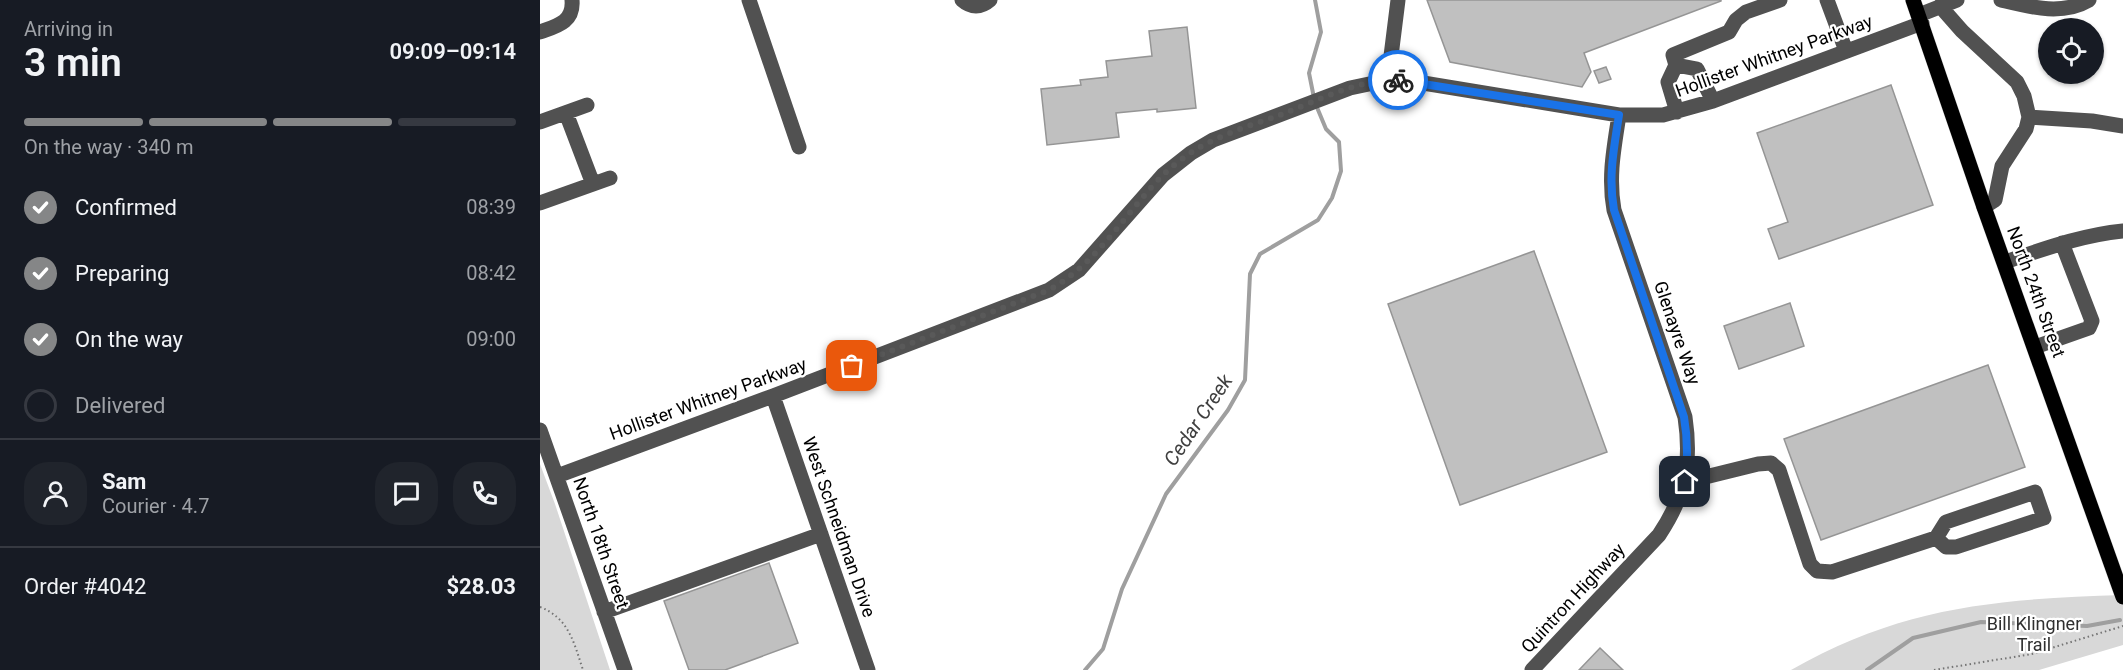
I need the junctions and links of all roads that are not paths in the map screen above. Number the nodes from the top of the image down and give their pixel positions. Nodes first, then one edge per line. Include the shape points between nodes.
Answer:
1 (572, 0) edge
2 (749, 0) edge
3 (962, 0) edge
4 (990, 0) edge
5 (1398, 0) edge
6 (1780, 0) edge
7 (1827, 0) edge
8 (1914, 0) edge
9 (1957, 0) edge
10 (2001, 0) edge
11 (2089, 0) edge
12 (1946, 3) edge
13 (1920, 19) junction
14 (540, 32) edge
15 (1846, 51) junction
16 (1676, 65) junction
17 (1388, 80) junction
18 (1713, 101) junction
19 (587, 105) dead end
20 (1677, 111) junction
21 (566, 113) junction
22 (1619, 115) junction
23 (2029, 117) junction
24 (540, 122) edge
25 (2123, 126) edge
26 (799, 147) dead end
27 (610, 178) dead end
28 (593, 184) junction
29 (540, 203) edge
30 (1984, 207) junction
31 (2123, 231) edge
32 (2062, 243) junction
33 (2005, 262) junction
34 (2035, 347) junction
35 (773, 396) junction
36 (540, 430) edge
37 (556, 476) junction
38 (1685, 482) junction
39 (821, 534) junction
40 (1936, 538) junction
41 (1642, 553) joint
42 (2120, 578) edge
43 (2123, 597) edge
44 (604, 612) junction
45 (625, 670) edge
46 (867, 670) edge
47 (1532, 670) edge

1 - 14 street via 572,11 562,24
2 - 26 street
3 - 4 street via 976,7
5 - 17 street
6 - 16 street via 1746,12 1729,32 1673,55
7 - 15 street
8 - 13 main road, North 24th Street
9 - 12 street, Hollister Whitney Parkway
10 - 11 street via 2058,9
12 - 13 street, Hollister Whitney Parkway
12 - 23 street via 1962,31 2017,82
13 - 15 street, Hollister Whitney Parkway
13 - 30 main road, North 24th Street
15 - 18 street, Hollister Whitney Parkway
16 - 18 street via 1697,69
16 - 20 street via 1668,82
17 - 22 street, Hollister Whitney Parkway
17 - 35 street, Hollister Whitney Parkway via 1350,88 1213,140 1191,153 1163,176 1079,270 1049,290
18 - 20 street, Hollister Whitney Parkway
19 - 21 street
20 - 22 street, Hollister Whitney Parkway via 1638,117
21 - 24 street
21 - 28 street
22 - 38 street, Glenayre Way via 1610,188 1684,417 1688,439
23 - 25 street
23 - 30 street via 2026,129 2002,166 1996,197
27 - 28 street
28 - 29 street
30 - 33 main road, North 24th Street
31 - 32 street
32 - 33 street
32 - 34 street via 2092,321 2089,328
33 - 34 main road, North 24th Street
34 - 42 main road, North 24th Street
35 - 37 street, Hollister Whitney Parkway
35 - 39 street, West Schneidman Drive
36 - 37 street, North 18th Street
37 - 44 street, North 18th Street
38 - 40 street via 1771,463 1779,470 1810,564 1817,571 1832,572
38 - 41 street, Glenayre Way via 1670,518
39 - 44 street
39 - 46 street, West Schneidman Drive
40 - 40 street via 1946,522 2035,492 2043,518 1956,547 1946,547
41 - 47 street, Quintron Highway
42 - 43 main road, North 24th Street
44 - 45 street, North 18th Street

